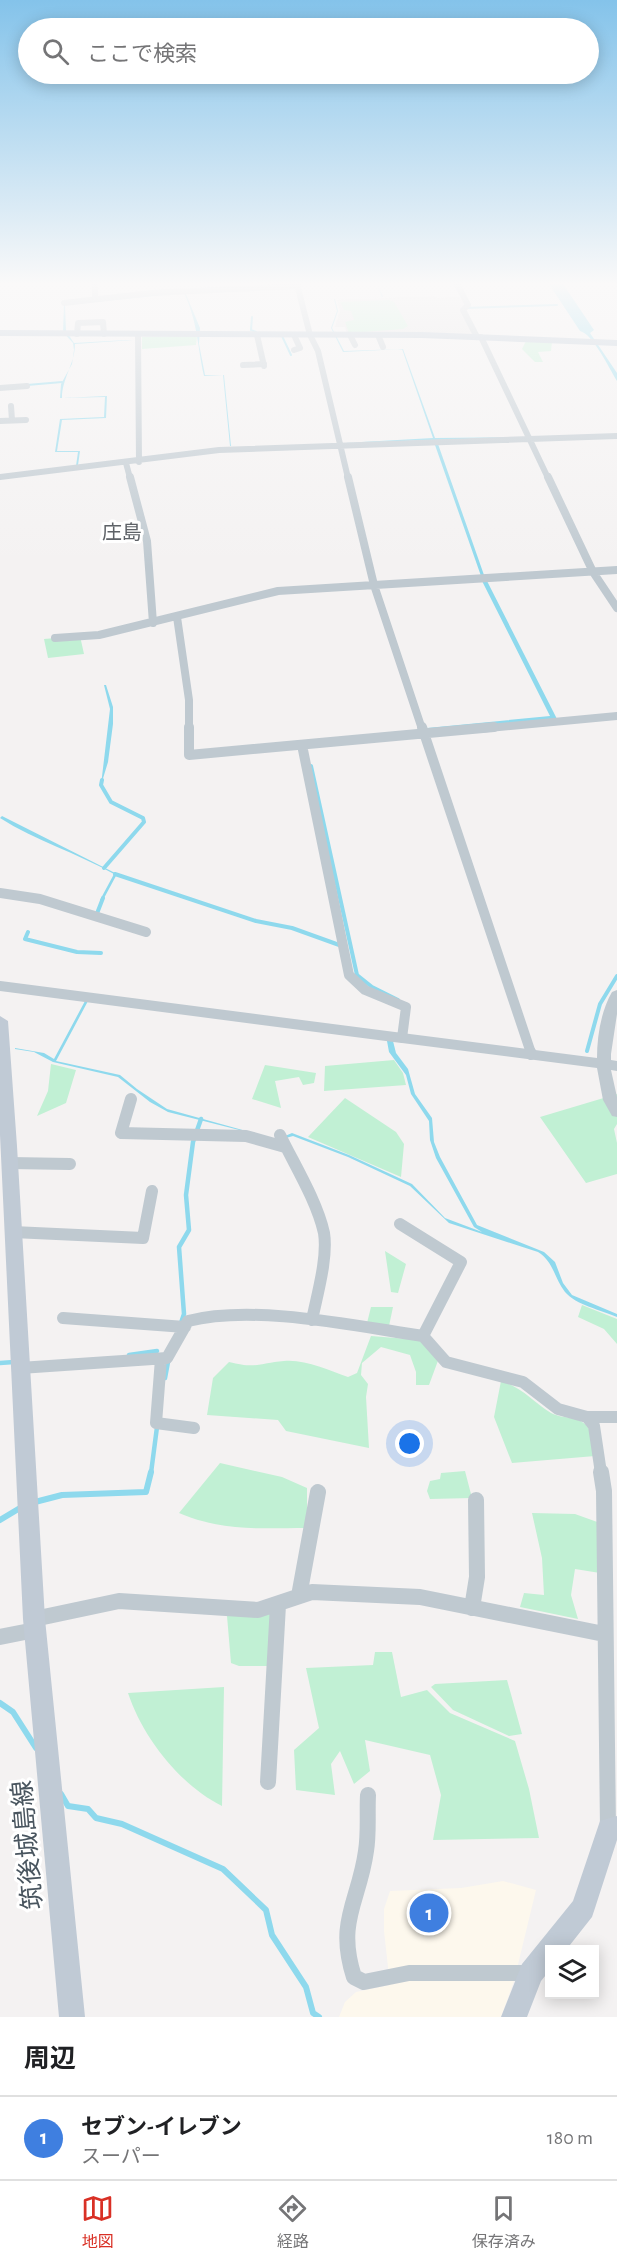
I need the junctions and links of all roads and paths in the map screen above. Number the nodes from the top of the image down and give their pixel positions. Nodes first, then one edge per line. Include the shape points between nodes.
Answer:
1 (138, 378) edge
2 (325, 378) edge
3 (499, 378) edge
4 (27, 386) dead end
5 (0, 388) edge
6 (11, 406) dead end
7 (12, 420) junction
8 (26, 420) dead end
9 (0, 421) edge
10 (617, 436) edge
11 (529, 439) junction
12 (342, 445) junction
13 (139, 462) junction
14 (126, 463) junction
15 (0, 477) edge
16 (617, 570) edge
17 (593, 572) junction
18 (374, 585) junction
19 (617, 609) edge
20 (177, 617) junction
21 (153, 623) junction
22 (56, 638) dead end
23 (617, 716) edge
24 (425, 734) junction
25 (302, 745) junction
26 (0, 893) edge
27 (146, 932) dead end
28 (0, 986) edge
29 (617, 995) edge
30 (0, 1021) edge
31 (402, 1038) junction
32 (531, 1054) junction
33 (610, 1065) edge
34 (131, 1099) dead end
35 (617, 1112) edge
36 (280, 1135) dead end
37 (285, 1147) junction
38 (10, 1163) junction
39 (70, 1164) dead end
40 (152, 1191) dead end
41 (400, 1224) dead end
42 (13, 1232) junction
43 (63, 1318) dead end
44 (312, 1320) junction
45 (185, 1326) junction
46 (423, 1336) junction
47 (161, 1359) junction
48 (20, 1368) junction
49 (587, 1417) junction
50 (617, 1417) edge
51 (194, 1428) dead end
52 (318, 1492) dead end
53 (476, 1500) dead end
54 (299, 1596) junction
55 (278, 1605) junction
56 (472, 1608) junction
57 (35, 1625) junction
58 (604, 1634) junction
59 (0, 1637) edge
60 (268, 1782) dead end
61 (368, 1795) dead end
62 (612, 1828) edge
63 (554, 1945) edge
64 (545, 1956) edge
65 (531, 1973) junction
66 (72, 2017) edge
67 (513, 2017) edge

1 - 13 street
2 - 12 street
3 - 11 street
4 - 5 street
6 - 7 street
7 - 8 street
7 - 9 street
10 - 11 street
11 - 12 street
11 - 17 street
12 - 13 street via 219,450
12 - 18 street
13 - 14 street
14 - 15 street
14 - 21 street via 147,541
16 - 17 street
17 - 18 street
17 - 19 street
18 - 20 street via 278,591
18 - 24 street
20 - 21 street
20 - 25 street via 189,700 189,755
21 - 22 street via 99,635
23 - 24 street
24 - 25 street
24 - 32 street
25 - 31 street via 349,975 365,990 406,1007
26 - 27 street via 40,899
28 - 31 street
29 - 33 street via 610,1009
30 - 38 main road, 筑後城島線
31 - 32 street
32 - 33 street
33 - 35 street via 613,1106
34 - 37 street via 121,1132 246,1136
36 - 37 street
37 - 44 street via 324,1234 322,1272
38 - 39 street
38 - 42 main road, 筑後城島線
40 - 42 street via 143,1238
41 - 46 street via 461,1262
42 - 48 main road, 筑後城島線
43 - 45 street
44 - 45 street via 211,1315 188,1320
44 - 46 street
45 - 47 street via 167,1358
46 - 49 street via 446,1362 523,1382 558,1409
47 - 48 street
47 - 51 street via 156,1423
48 - 57 main road, 筑後城島線
49 - 50 street
49 - 58 street via 594,1426 604,1491
52 - 54 street
53 - 56 street via 478,1560
54 - 55 street
54 - 56 street via 312,1592 420,1597
55 - 57 street via 258,1610 119,1601
55 - 60 street
56 - 58 street
57 - 59 street
57 - 66 main road, 筑後城島線
58 - 62 street
61 - 65 street via 366,1851 347,1922 347,1954 354,1977 364,1982 409,1973
62 - 63 main road via 583,1908
64 - 65 main road
65 - 67 main road

